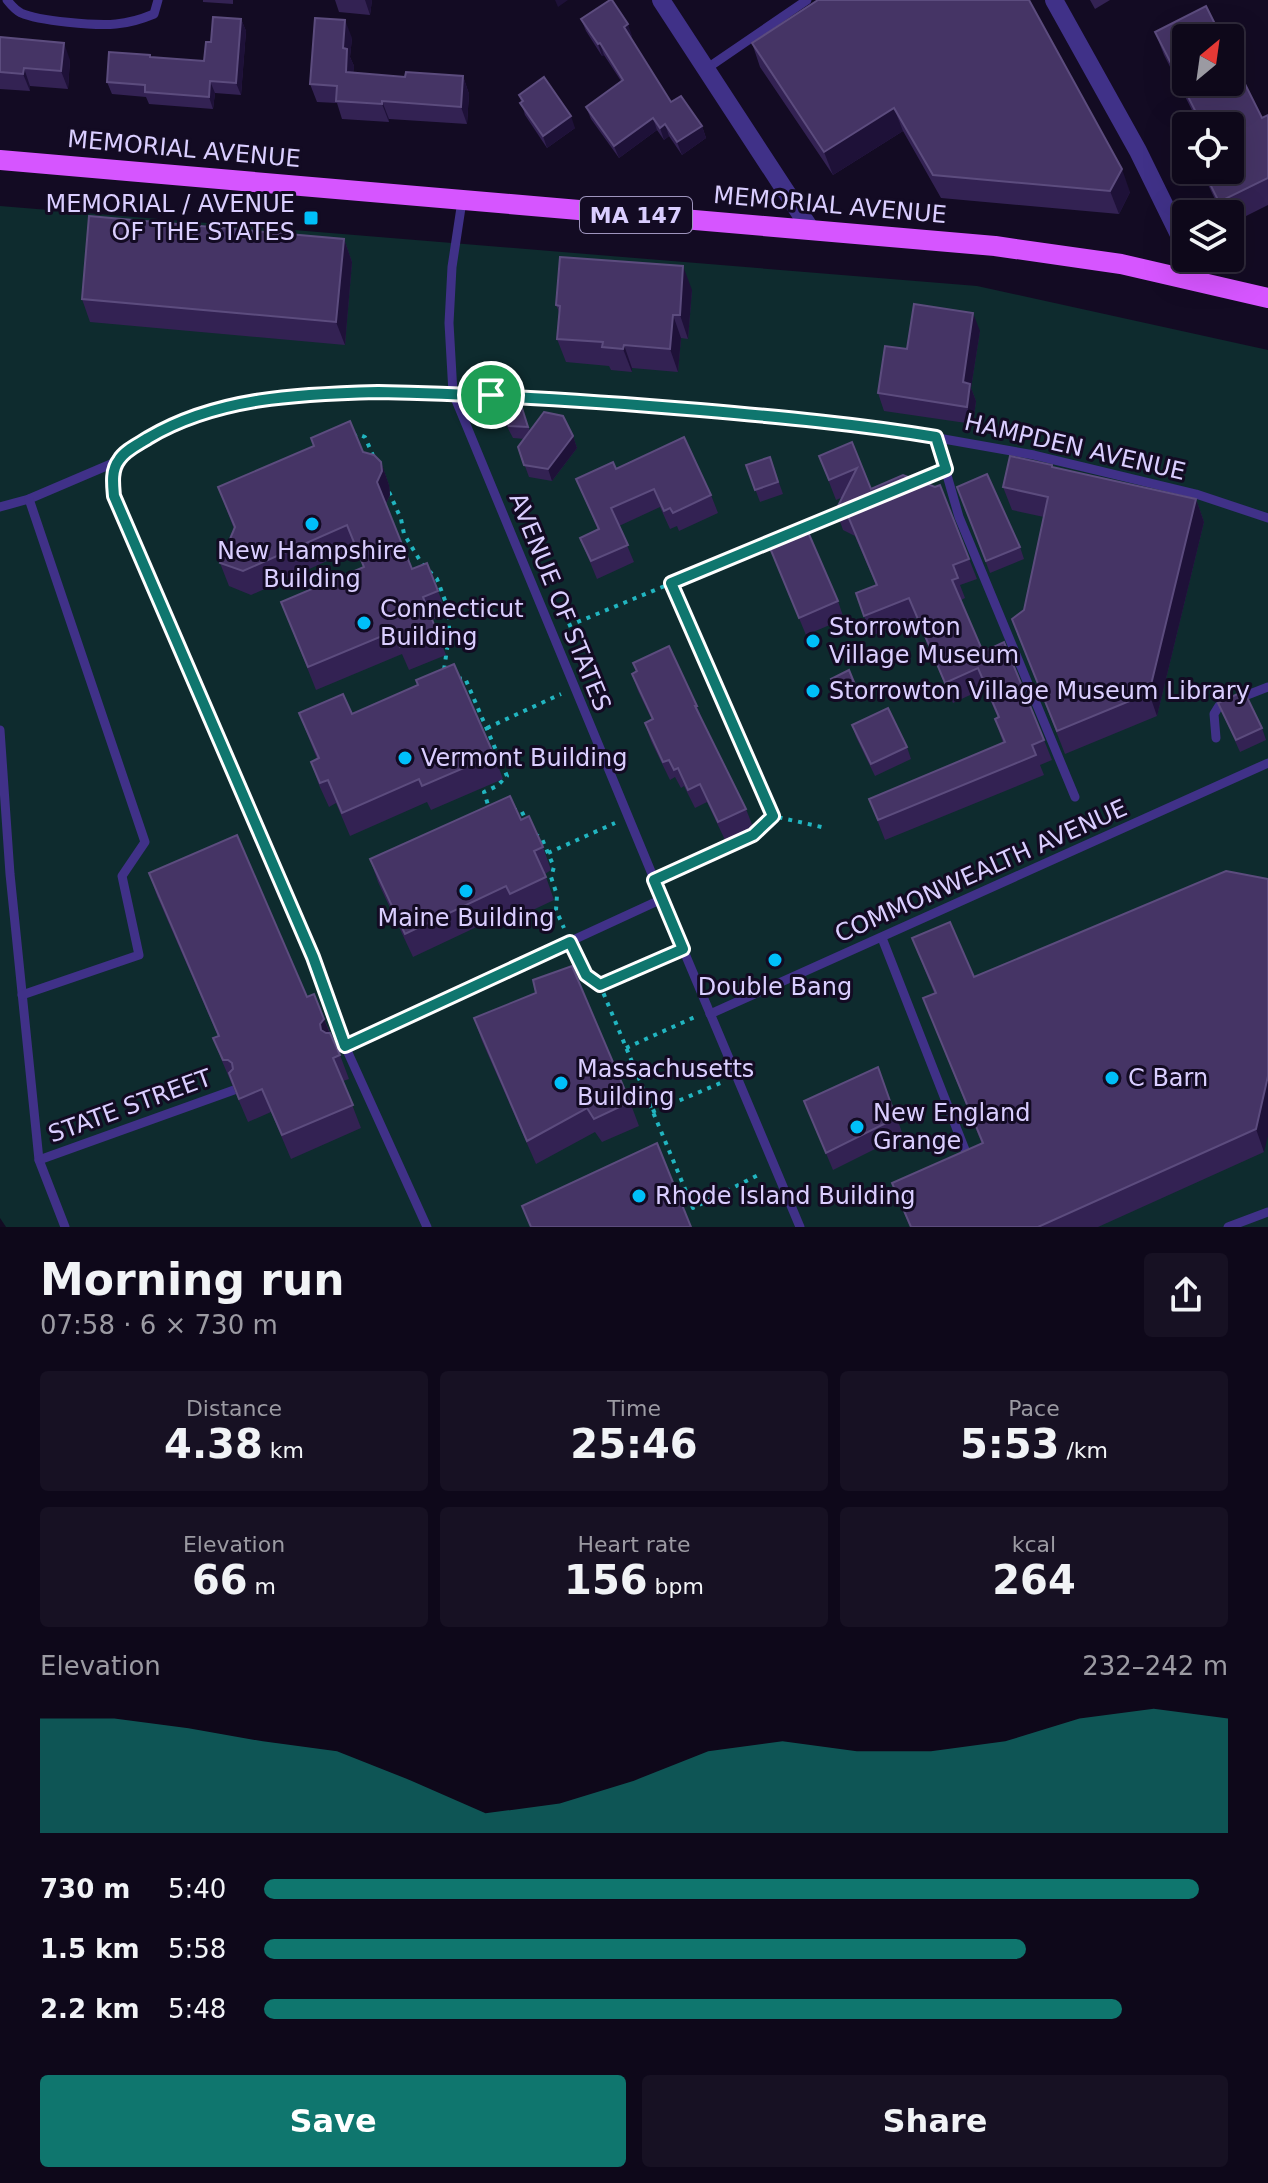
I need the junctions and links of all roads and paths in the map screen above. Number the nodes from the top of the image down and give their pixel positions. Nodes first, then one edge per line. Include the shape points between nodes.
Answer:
1 (7, 0) edge
2 (158, 0) edge
3 (807, 0) edge
4 (1054, 0) edge
5 (666, 2) edge
6 (706, 69) junction
7 (0, 160) edge
8 (462, 200) junction
9 (1172, 220) edge
10 (811, 230) junction
11 (1198, 272) edge
12 (1203, 282) junction
13 (1268, 298) edge
14 (453, 393) junction
15 (936, 437) junction
16 (348, 438) edge
17 (118, 461) junction
18 (376, 463) edge
19 (386, 485) dead end
20 (29, 499) junction
21 (0, 507) edge
22 (844, 511) edge
23 (1268, 518) edge
24 (671, 583) junction
25 (551, 633) junction
26 (1268, 687) edge
27 (574, 688) junction
28 (487, 728) junction
29 (0, 730) edge
30 (1216, 738) dead end
31 (1268, 763) edge
32 (1075, 797) dead end
33 (490, 809) edge
34 (502, 811) edge
35 (773, 816) junction
36 (628, 817) junction
37 (527, 821) edge
38 (826, 828) dead end
39 (533, 832) edge
40 (548, 853) junction
41 (654, 880) junction
42 (662, 899) junction
43 (882, 938) junction
44 (570, 942) junction
45 (683, 949) junction
46 (600, 985) junction
47 (22, 995) junction
48 (709, 1013) junction
49 (340, 1047) junction
50 (626, 1048) junction
51 (736, 1076) junction
52 (234, 1090) edge
53 (652, 1112) junction
54 (967, 1155) edge
55 (39, 1160) junction
56 (775, 1167) junction
57 (1268, 1212) edge
58 (65, 1227) edge
59 (427, 1227) edge
60 (800, 1227) edge
61 (1228, 1227) edge

1 - 2 lane via 24,14 116,24 154,14
3 - 6 lane
4 - 9 street
5 - 6 street
6 - 10 street
7 - 8 main road, MEMORIAL AVENUE / MA 147
8 - 10 main road, MEMORIAL AVENUE / MA 147
8 - 14 lane, AVENUE OF STATES via 449,323
10 - 12 main road, MEMORIAL AVENUE / MA 147 via 1032,250
11 - 12 street
12 - 13 main road, MEMORIAL AVENUE / MA 147
14 - 15 lane, HAMPDEN AVENUE via 778,417
14 - 17 lane, HAMPDEN AVENUE via 316,394 231,405 163,429
14 - 25 lane, AVENUE OF STATES
15 - 23 lane, HAMPDEN AVENUE via 1160,485
15 - 32 lane via 959,517
16 - 18 path via 365,437
17 - 20 lane, HAMPDEN AVENUE
17 - 49 lane via 114,496 313,957
19 - 28 path via 404,534 437,579 449,611 444,671 450,680 465,678
20 - 21 lane, HAMPDEN AVENUE
20 - 47 lane via 145,842 122,876 139,955
22 - 24 path
24 - 25 path
24 - 35 path
25 - 27 lane, AVENUE OF STATES
26 - 30 lane via 1219,706 1214,714
27 - 28 path
27 - 36 lane, AVENUE OF STATES
28 - 33 path via 507,776 484,792
29 - 47 lane
31 - 43 lane, COMMONWEALTH AVENUE
34 - 37 path via 521,810
35 - 38 path
35 - 41 path via 753,835
36 - 40 path
36 - 41 lane, AVENUE OF STATES
39 - 40 path
40 - 44 path via 556,910
41 - 42 lane, AVENUE OF STATES
42 - 44 lane
42 - 45 lane, AVENUE OF STATES
43 - 48 lane, COMMONWEALTH AVENUE
43 - 54 lane
44 - 46 path via 586,975
44 - 49 lane
45 - 46 path
45 - 48 lane, AVENUE OF STATES
46 - 50 path
47 - 55 lane
48 - 50 path
48 - 51 lane, AVENUE OF STATES
49 - 59 lane
50 - 53 path
51 - 53 path
51 - 56 lane, AVENUE OF STATES
52 - 55 lane, STATE STREET
53 - 56 path via 693,1208
55 - 58 lane
56 - 60 lane, AVENUE OF STATES
57 - 61 lane

